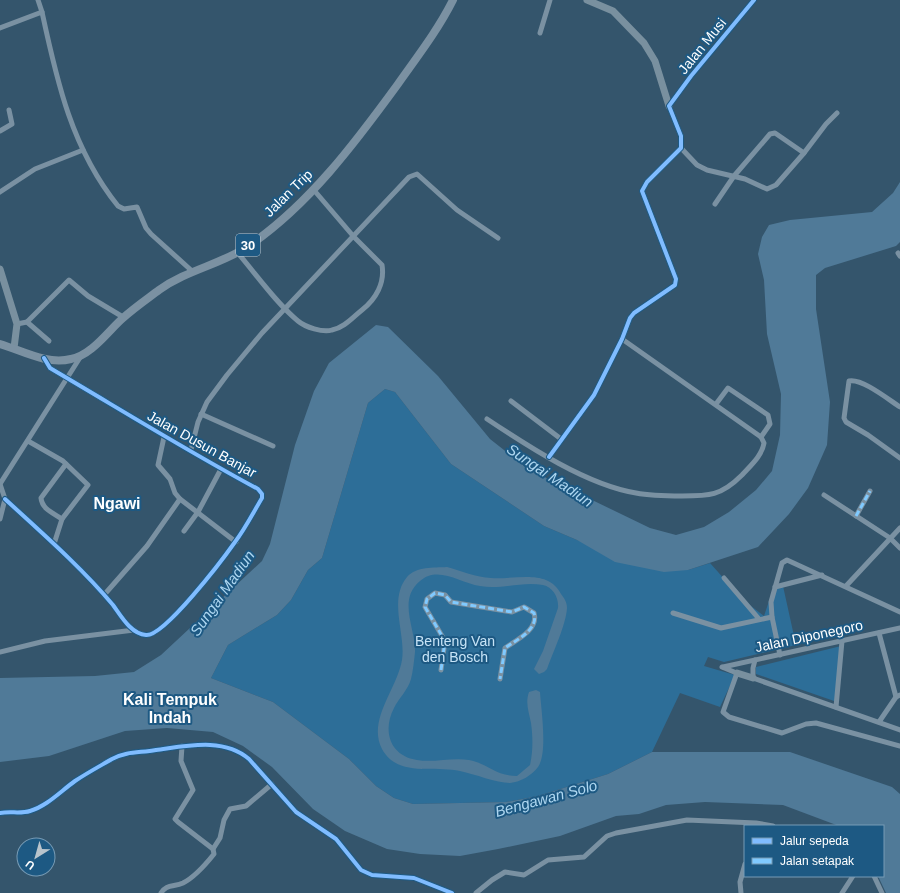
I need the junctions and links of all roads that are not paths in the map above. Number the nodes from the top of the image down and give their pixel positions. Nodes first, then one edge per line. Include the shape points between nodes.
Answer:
1 (38, 0) edge
2 (453, 0) edge
3 (550, 0) edge
4 (587, 0) edge
5 (754, 0) edge
6 (42, 12) junction
7 (0, 28) edge
8 (540, 33) dead end
9 (669, 106) junction
10 (9, 110) dead end
11 (837, 113) dead end
12 (0, 130) edge
13 (681, 148) junction
14 (83, 150) junction
15 (804, 153) junction
16 (734, 176) junction
17 (313, 188) junction
18 (0, 192) edge
19 (715, 204) dead end
20 (354, 237) junction
21 (498, 238) dead end
22 (237, 252) junction
23 (0, 269) edge
24 (192, 271) junction
25 (285, 308) junction
26 (123, 317) junction
27 (27, 322) junction
28 (17, 324) junction
29 (622, 339) junction
30 (49, 341) dead end
31 (0, 344) edge
32 (14, 348) junction
33 (81, 355) junction
34 (44, 358) junction
35 (68, 379) junction
36 (511, 401) dead end
37 (716, 404) junction
38 (900, 407) edge
39 (201, 414) junction
40 (487, 419) dead end
41 (164, 437) junction
42 (761, 437) junction
43 (561, 439) junction
44 (28, 440) junction
45 (273, 446) dead end
46 (191, 450) junction
47 (548, 457) junction
48 (900, 458) edge
49 (66, 464) junction
50 (221, 470) junction
51 (0, 484) edge
52 (870, 491) dead end
53 (824, 496) dead end
54 (5, 499) junction
55 (180, 500) junction
56 (198, 512) junction
57 (856, 516) junction
58 (0, 519) edge
59 (62, 519) junction
60 (900, 528) edge
61 (184, 531) dead end
62 (890, 538) junction
63 (236, 542) junction
64 (54, 544) junction
65 (900, 548) edge
66 (822, 576) junction
67 (724, 578) dead end
68 (846, 586) junction
69 (775, 587) junction
70 (104, 595) junction
71 (900, 612) edge
72 (673, 613) dead end
73 (772, 617) junction
74 (759, 619) junction
75 (900, 628) edge
76 (134, 630) junction
77 (879, 633) junction
78 (842, 641) junction
79 (0, 652) edge
80 (780, 655) junction
81 (755, 660) junction
82 (441, 670) dead end
83 (737, 673) junction
84 (753, 678) junction
85 (500, 679) dead end
86 (898, 696) edge
87 (836, 707) junction
88 (879, 722) junction
89 (900, 730) edge
90 (182, 746) junction
91 (900, 746) edge
92 (272, 784) junction
93 (0, 813) edge
94 (756, 824) edge
95 (212, 849) junction
96 (744, 868) edge
97 (853, 877) edge
98 (874, 877) edge
99 (161, 893) edge
100 (452, 893) edge
101 (476, 893) edge
102 (741, 893) edge
103 (842, 893) edge
104 (882, 893) edge

1 - 6 street
2 - 17 highway, Jalan Trip / 30 via 444,18 380,109
3 - 8 street
4 - 9 main road via 613,11 644,43 655,61
5 - 9 street, Jalan Musi
6 - 7 street
6 - 14 street via 63,101
9 - 13 street via 681,136
10 - 12 street via 12,124
11 - 15 street
13 - 16 street via 697,165 706,170
13 - 29 street via 647,182 642,191 676,282 674,286 634,313
14 - 18 street via 35,169
14 - 24 street via 95,174 118,206 124,209 136,206 151,234
15 - 16 street via 770,189
15 - 16 street via 772,133
16 - 19 street
17 - 20 street
17 - 22 highway, Jalan Trip / 30 via 267,231
20 - 21 street via 409,177 417,174 457,210
20 - 25 street
20 - 25 street via 382,265 383,277 380,288 368,305 340,327 329,331 301,324
22 - 24 highway, Jalan Trip / 30
22 - 25 street
23 - 28 main road
24 - 26 highway, Jalan Trip / 30 via 165,286
25 - 39 street via 227,375
26 - 27 street via 88,296 69,280
26 - 33 highway, Jalan Trip / 30
27 - 28 street
27 - 30 street
28 - 32 main road
29 - 37 street
29 - 43 street via 594,395
31 - 32 highway, Jalan Trip / 30
32 - 34 highway, Jalan Trip / 30
33 - 34 highway, Jalan Trip / 30 via 60,360
33 - 35 street
34 - 35 street, Jalan Dusun Banjar via 50,368
35 - 41 street, Jalan Dusun Banjar
35 - 44 street
36 - 43 street
37 - 42 street
37 - 42 street via 728,388 768,415 770,424
38 - 48 street via 866,385 849,381 844,413 846,422
39 - 45 street
39 - 46 street
40 - 47 street
41 - 46 street, Jalan Dusun Banjar
41 - 55 street via 159,467 168,477
42 - 47 street via 764,447 750,466 722,491 710,496 634,493 595,480
43 - 47 street
44 - 49 street
44 - 51 street
46 - 50 street, Jalan Dusun Banjar
49 - 59 street via 88,486
49 - 59 street via 41,498 47,510
50 - 56 street
50 - 63 street, Jalan Dusun Banjar via 258,489 262,494
51 - 54 street
52 - 57 street
53 - 57 street
54 - 58 street
54 - 64 street
55 - 56 street
55 - 70 street via 147,546
56 - 61 street
56 - 63 street
57 - 62 street
59 - 64 street
60 - 62 street
62 - 65 street
62 - 68 street
63 - 76 street, Jalan Dusun Banjar via 167,624 154,634 148,635
64 - 70 street
66 - 68 street
66 - 69 street
66 - 69 street via 786,560 782,563
67 - 74 street
68 - 71 street
69 - 73 street via 771,602
70 - 76 street
72 - 74 street via 717,628
73 - 74 street
73 - 80 street
75 - 77 street, Jalan Diponegoro
76 - 79 street, Jalan Dusun Banjar via 45,641
77 - 78 street, Jalan Diponegoro
77 - 86 street
78 - 80 street, Jalan Diponegoro
78 - 87 street
80 - 81 street, Jalan Diponegoro
81 - 83 street, Jalan Diponegoro via 722,667
81 - 84 street
82 - 85 street via 445,641 425,607 427,599 435,593 445,596 451,602 512,612 524,607 534,613 532,627 505,648
83 - 84 main road
83 - 91 street via 723,712 729,717 782,733 816,723
84 - 87 street
86 - 88 street
87 - 88 street
88 - 89 street
90 - 92 street via 214,746 238,750
90 - 93 street via 121,754 87,773 32,810
90 - 95 street via 181,761 194,790 175,818
92 - 95 street via 246,806 230,809 224,820 220,838
92 - 100 street via 296,812 336,839 358,867 366,873 414,878
94 - 101 street via 688,820 616,833 607,836 584,857 548,860 524,875 505,872
95 - 99 street via 212,856 195,874 183,883 166,886
96 - 102 street via 740,882
97 - 103 street
98 - 104 street

